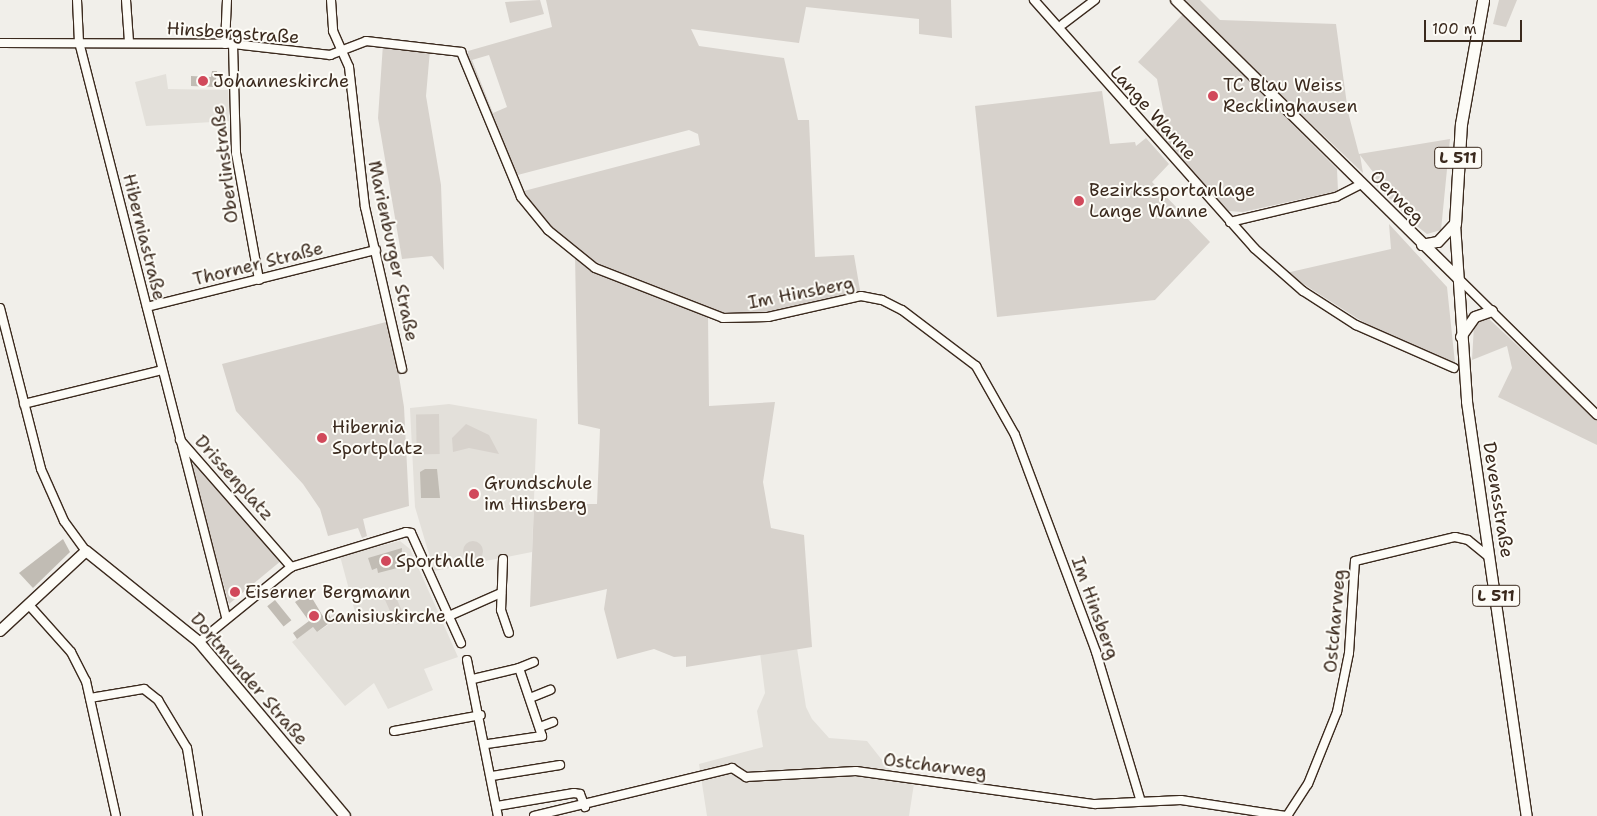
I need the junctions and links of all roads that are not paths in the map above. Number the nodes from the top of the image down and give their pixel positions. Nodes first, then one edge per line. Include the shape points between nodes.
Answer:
1 (77, 0) edge
2 (126, 0) edge
3 (227, 0) edge
4 (331, 0) edge
5 (1034, 0) edge
6 (1095, 0) edge
7 (1176, 0) edge
8 (1483, 0) edge
9 (1062, 24) dead end
10 (79, 42) junction
11 (129, 42) junction
12 (0, 43) edge
13 (229, 44) junction
14 (342, 50) junction
15 (461, 52) joint
16 (1361, 184) junction
17 (1230, 222) junction
18 (1455, 224) junction
19 (1422, 245) junction
20 (376, 250) junction
21 (1457, 276) junction
22 (258, 280) junction
23 (147, 307) junction
24 (0, 308) edge
25 (1492, 311) junction
26 (1461, 337) junction
27 (1454, 368) dead end
28 (402, 369) dead end
29 (162, 370) junction
30 (24, 404) junction
31 (1597, 415) edge
32 (180, 440) junction
33 (86, 551) junction
34 (1490, 558) junction
35 (503, 559) dead end
36 (292, 566) junction
37 (501, 593) junction
38 (29, 605) junction
39 (449, 616) junction
40 (226, 617) junction
41 (0, 631) edge
42 (509, 633) dead end
43 (199, 642) junction
44 (461, 643) dead end
45 (467, 660) dead end
46 (534, 662) dead end
47 (518, 668) junction
48 (473, 679) junction
49 (550, 690) dead end
50 (90, 698) junction
51 (530, 698) junction
52 (481, 715) junction
53 (553, 722) dead end
54 (540, 727) junction
55 (394, 731) dead end
56 (487, 744) junction
57 (560, 765) dead end
58 (492, 776) junction
59 (1140, 800) junction
60 (497, 806) junction
61 (585, 807) junction
62 (344, 815) edge
63 (116, 816) edge
64 (198, 816) edge
65 (498, 816) edge
66 (534, 816) edge
67 (1287, 816) edge
68 (1527, 816) edge

1 - 10 street, Hiberniastraße
2 - 11 street
3 - 13 street, Oberlinstraße
4 - 14 street, Marienburger Straße via 332,31
5 - 17 street, Lange Wanne
6 - 9 street
7 - 16 main road, Oerweg
8 - 18 highway, L 511 via 1461,124
10 - 11 street, Hinsbergstraße
10 - 12 street, Hinsbergstraße
10 - 23 street, Hiberniastraße
11 - 13 street, Hinsbergstraße
13 - 14 street, Hinsbergstraße via 330,55
13 - 22 street, Oberlinstraße via 236,153
14 - 15 street, Hinsbergstraße via 366,41
14 - 20 street, Marienburger Straße via 349,67 356,152
15 - 59 street, Im Hinsberg via 521,197 548,230 595,268 685,306 731,319 768,317 852,297 875,297 902,310 976,366 1029,468 1096,652
16 - 17 street via 1336,197
16 - 19 main road, Oerweg
17 - 27 street, Lange Wanne via 1303,291 1356,325
18 - 19 main road via 1444,238
18 - 21 main road, L 511
19 - 21 main road, Oerweg
20 - 22 street, Thorner Straße
20 - 28 street, Marienburger Straße
21 - 25 street, Oerweg
21 - 26 main road, Devensstraße / L 511
22 - 23 street, Thorner Straße
23 - 29 street, Hiberniastraße
24 - 30 street, Dortmunder Straße
25 - 26 main road via 1475,316
25 - 31 street, Oerweg
26 - 34 main road, Devensstraße / L 511
29 - 30 street
29 - 32 street, Hiberniastraße
30 - 33 street, Dortmunder Straße via 51,495
32 - 36 street, Drissenplatz
32 - 40 street, Drissenplatz
33 - 38 main road
33 - 43 main road, Dortmunder Straße
34 - 67 street, Ostcharweg via 1468,540 1455,537 1355,561 1349,653 1337,712 1308,784
34 - 68 main road, Devensstraße / L 511
35 - 37 street
36 - 39 street via 320,555 411,533
36 - 40 street
37 - 39 street
37 - 42 street via 501,610
38 - 41 main road
38 - 50 street via 71,652
39 - 44 street
40 - 43 street
43 - 62 main road, Dortmunder Straße
45 - 48 street
46 - 47 street
47 - 48 street
47 - 51 street
48 - 52 street
49 - 51 street
50 - 63 street
50 - 64 street via 144,689 158,700 187,748
51 - 54 street
52 - 55 street
52 - 56 street
53 - 54 street
54 - 56 street via 542,736
56 - 58 street
57 - 58 street
58 - 60 street
59 - 61 street, Ostcharweg via 1100,805 856,771 746,777 732,768
59 - 67 street, Ostcharweg via 1200,801
60 - 61 street via 578,793
60 - 65 street
61 - 66 street, Ostcharweg

